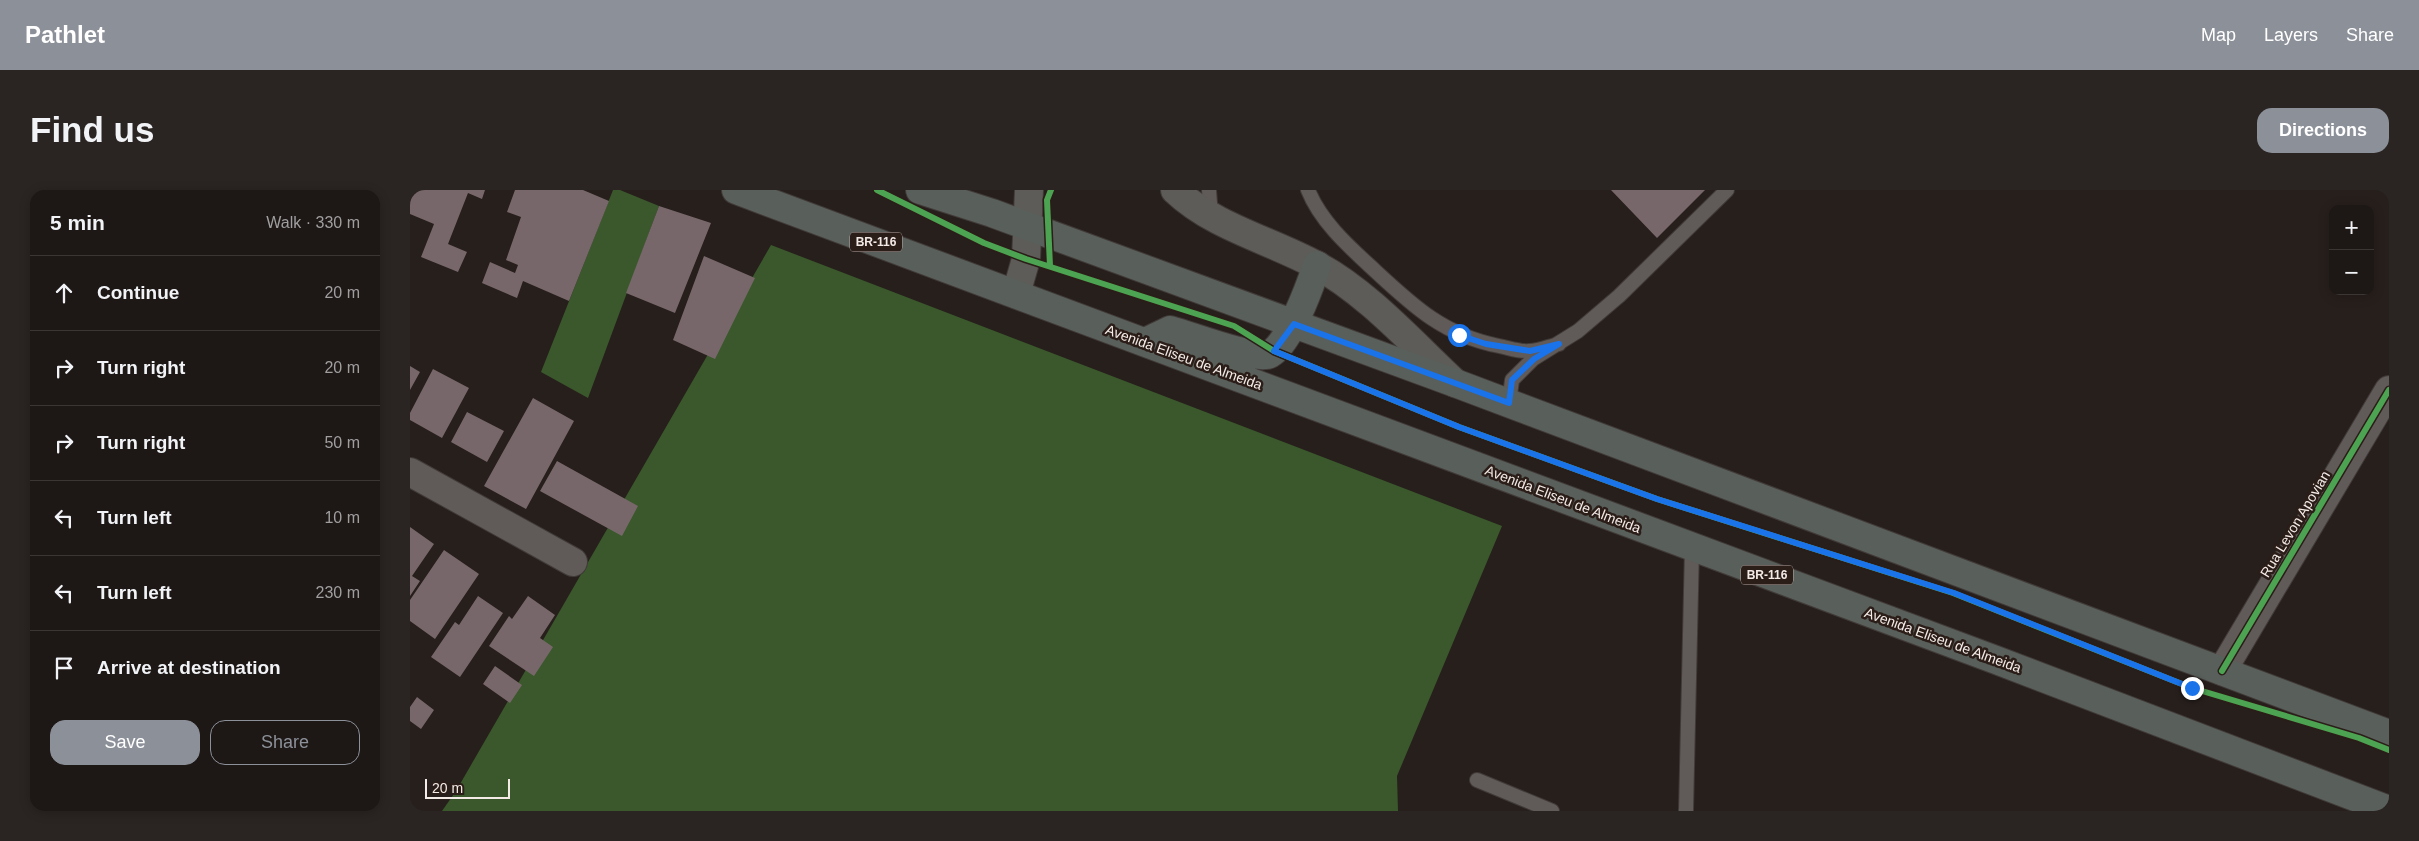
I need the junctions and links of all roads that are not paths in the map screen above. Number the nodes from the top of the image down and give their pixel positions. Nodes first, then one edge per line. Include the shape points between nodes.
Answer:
1 (736, 190) edge
2 (920, 190) edge
3 (1029, 190) edge
4 (1175, 190) edge
5 (1308, 190) edge
6 (1727, 190) edge
7 (1210, 203) edge
8 (1028, 227) junction
9 (1317, 265) junction
10 (1016, 294) junction
11 (1294, 324) junction
12 (1145, 342) junction
13 (1559, 344) junction
14 (1455, 383) junction
15 (2389, 390) edge
16 (1509, 403) junction
17 (410, 472) edge
18 (1692, 547) junction
19 (573, 562) dead end
20 (2222, 671) junction
21 (2389, 734) edge
22 (1477, 780) dead end
23 (2389, 810) edge
24 (1552, 811) edge
25 (1686, 811) edge

1 - 10 main road, Avenida Eliseu de Almeida / BR-116
2 - 8 main road
3 - 8 main road
4 - 7 main road via 1186,201
5 - 13 lane via 1330,225 1354,251 1432,320 1459,335 1510,348 1530,351
6 - 13 lane via 1619,296
7 - 9 main road
8 - 10 main road via 1026,259
8 - 11 main road
9 - 11 main road
9 - 14 main road via 1348,285
10 - 12 main road, Avenida Eliseu de Almeida / BR-116
11 - 12 main road via 1269,354 1252,355 1170,330
11 - 14 main road
12 - 18 main road, Avenida Eliseu de Almeida / BR-116
13 - 16 lane via 1534,359 1512,380
14 - 16 main road
15 - 20 street, Rua Levon Apovian
16 - 20 main road
17 - 19 street
18 - 23 main road, Avenida Eliseu de Almeida / BR-116
18 - 25 lane
20 - 21 main road
22 - 24 lane

